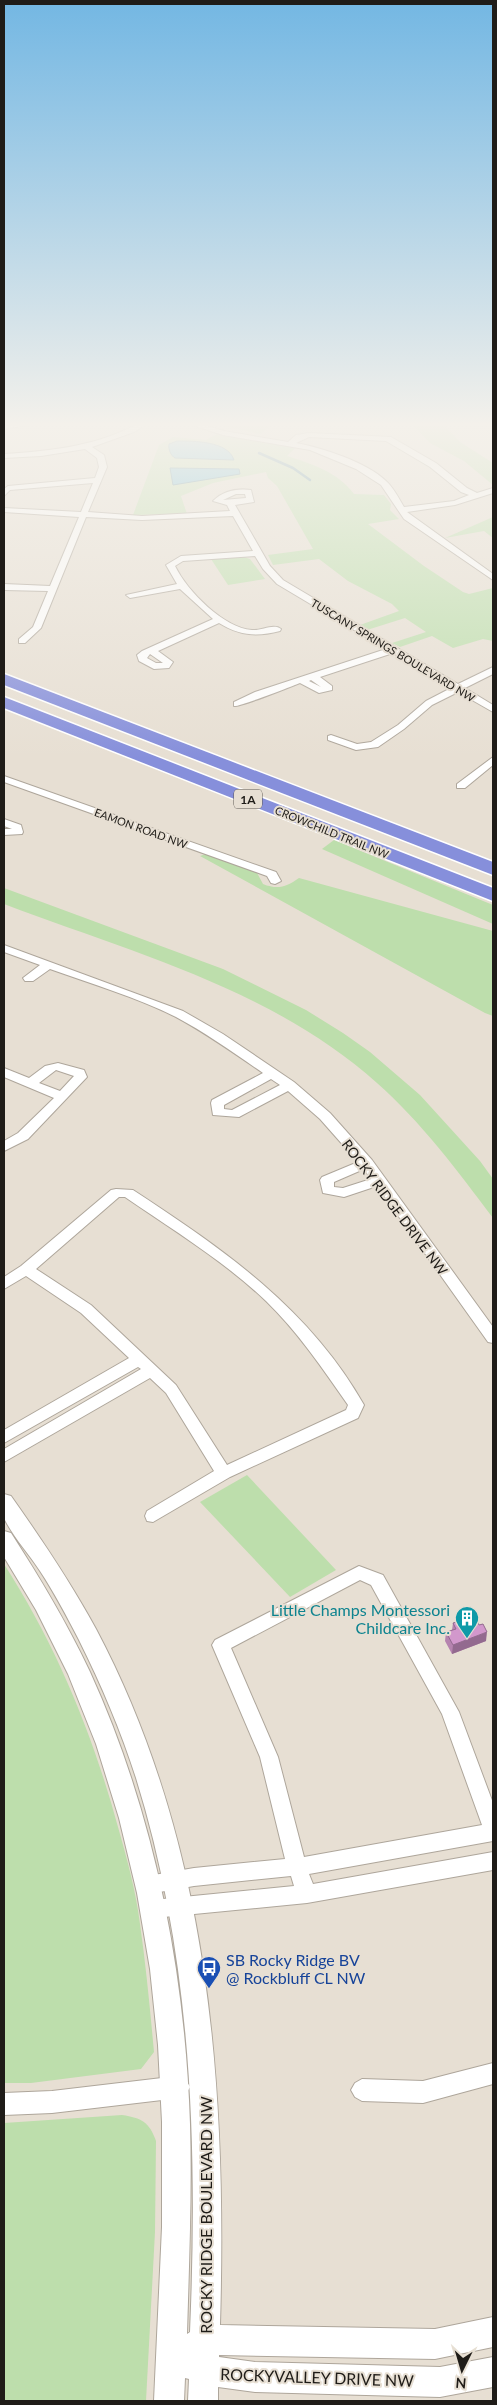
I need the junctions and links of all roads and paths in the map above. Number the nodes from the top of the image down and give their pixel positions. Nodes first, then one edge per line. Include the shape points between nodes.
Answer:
1 (77, 533) edge
2 (247, 533) edge
3 (430, 533) edge
4 (258, 553) junction
5 (493, 578) edge
6 (181, 586) junction
7 (4, 588) edge
8 (54, 589) junction
9 (130, 595) dead end
10 (221, 619) junction
11 (277, 629) dead end
12 (22, 641) dead end
13 (393, 650) junction
14 (152, 651) dead end
15 (493, 670) edge
16 (312, 676) junction
17 (4, 679) edge
18 (301, 680) junction
19 (458, 689) junction
20 (4, 702) edge
21 (237, 704) dead end
22 (493, 709) edge
23 (331, 738) dead end
24 (493, 760) edge
25 (4, 779) edge
26 (461, 786) dead end
27 (4, 822) edge
28 (4, 832) edge
29 (493, 868) edge
30 (275, 881) dead end
31 (493, 895) edge
32 (4, 948) edge
33 (48, 964) junction
34 (29, 978) dead end
35 (4, 1072) edge
36 (272, 1072) junction
37 (31, 1083) junction
38 (289, 1085) junction
39 (62, 1097) junction
40 (4, 1147) edge
41 (366, 1163) junction
42 (379, 1181) junction
43 (26, 1269) junction
44 (4, 1284) edge
45 (493, 1338) edge
46 (144, 1365) junction
47 (4, 1437) edge
48 (4, 1456) edge
49 (224, 1474) junction
50 (4, 1502) edge
51 (153, 1516) dead end
52 (4, 1539) edge
53 (493, 1830) edge
54 (493, 1861) edge
55 (298, 1867) junction
56 (176, 1880) junction
57 (307, 1894) junction
58 (151, 1897) junction
59 (181, 1906) junction
60 (493, 2074) edge
61 (204, 2085) junction
62 (174, 2087) junction
63 (362, 2090) dead end
64 (4, 2104) edge
65 (493, 2332) edge
66 (206, 2340) junction
67 (170, 2358) junction
68 (204, 2371) junction
69 (493, 2372) edge
70 (169, 2401) edge
71 (203, 2401) edge

1 - 8 street
2 - 4 street, TUSCANY SPRINGS BOULEVARD NW
3 - 5 street
4 - 6 street via 174,561 170,565
4 - 13 street, TUSCANY SPRINGS BOULEVARD NW via 287,587
6 - 9 street
6 - 10 street
7 - 8 street
8 - 12 street via 37,628
10 - 11 street via 251,633
10 - 14 street
13 - 16 street
13 - 19 street, TUSCANY SPRINGS BOULEVARD NW
15 - 19 street
16 - 18 street
16 - 18 street via 329,688 319,690
17 - 29 highway, CROWCHILD TRAIL NW / 1A
18 - 21 street via 250,696
19 - 22 street, TUSCANY SPRINGS BOULEVARD NW
19 - 23 street via 429,703 374,745 356,747
20 - 31 highway, CROWCHILD TRAIL NW / 1A
24 - 26 street
25 - 30 street, EAMON ROAD NW via 272,874
27 - 28 street via 17,827 18,832
32 - 33 street, ROCKY RIDGE DRIVE NW
33 - 34 street
33 - 36 street, ROCKY RIDGE DRIVE NW via 179,1014
35 - 37 street
36 - 38 street, ROCKY RIDGE DRIVE NW
36 - 38 street via 217,1103 218,1112 234,1114
37 - 39 street
37 - 39 street via 52,1066 80,1073 81,1077
38 - 41 street, ROCKY RIDGE DRIVE NW via 325,1116
39 - 40 street via 22,1136
41 - 42 street, ROCKY RIDGE DRIVE NW
41 - 42 street via 327,1180 328,1190 344,1193
42 - 45 street, ROCKY RIDGE DRIVE NW
43 - 44 street
43 - 46 street via 86,1309
43 - 49 street via 116,1193 128,1192 221,1256 270,1297 316,1347 356,1405 353,1414
46 - 47 street
46 - 48 street
46 - 49 street via 171,1389
49 - 51 street
50 - 56 street, ROCKY RIDGE BOULEVARD NW via 33,1541 79,1616 119,1698 142,1761
52 - 58 street, ROCKY RIDGE BOULEVARD NW via 54,1619 75,1662 116,1766
53 - 55 street
53 - 55 street via 450,1712 377,1580 359,1574 220,1646 269,1757
54 - 57 street
55 - 56 street
55 - 57 street
56 - 58 street
56 - 59 street, ROCKY RIDGE BOULEVARD NW
57 - 59 street
58 - 59 street
58 - 62 street, ROCKY RIDGE BOULEVARD NW via 169,2022
59 - 61 street, ROCKY RIDGE BOULEVARD NW via 192,1967
60 - 63 street via 423,2092
61 - 62 street
61 - 66 street, ROCKY RIDGE BOULEVARD NW via 208,2209
62 - 64 street via 52,2102
62 - 67 street, ROCKY RIDGE BOULEVARD NW via 176,2205
65 - 66 street via 435,2344
66 - 67 street
66 - 68 street, ROCKY RIDGE BOULEVARD NW
67 - 68 street, ROCKYVALLEY DRIVE NW
67 - 70 street, ROCKY RIDGE BOULEVARD NW
68 - 69 street, ROCKYVALLEY DRIVE NW via 246,2376 440,2382
68 - 71 street, ROCKY RIDGE BOULEVARD NW

